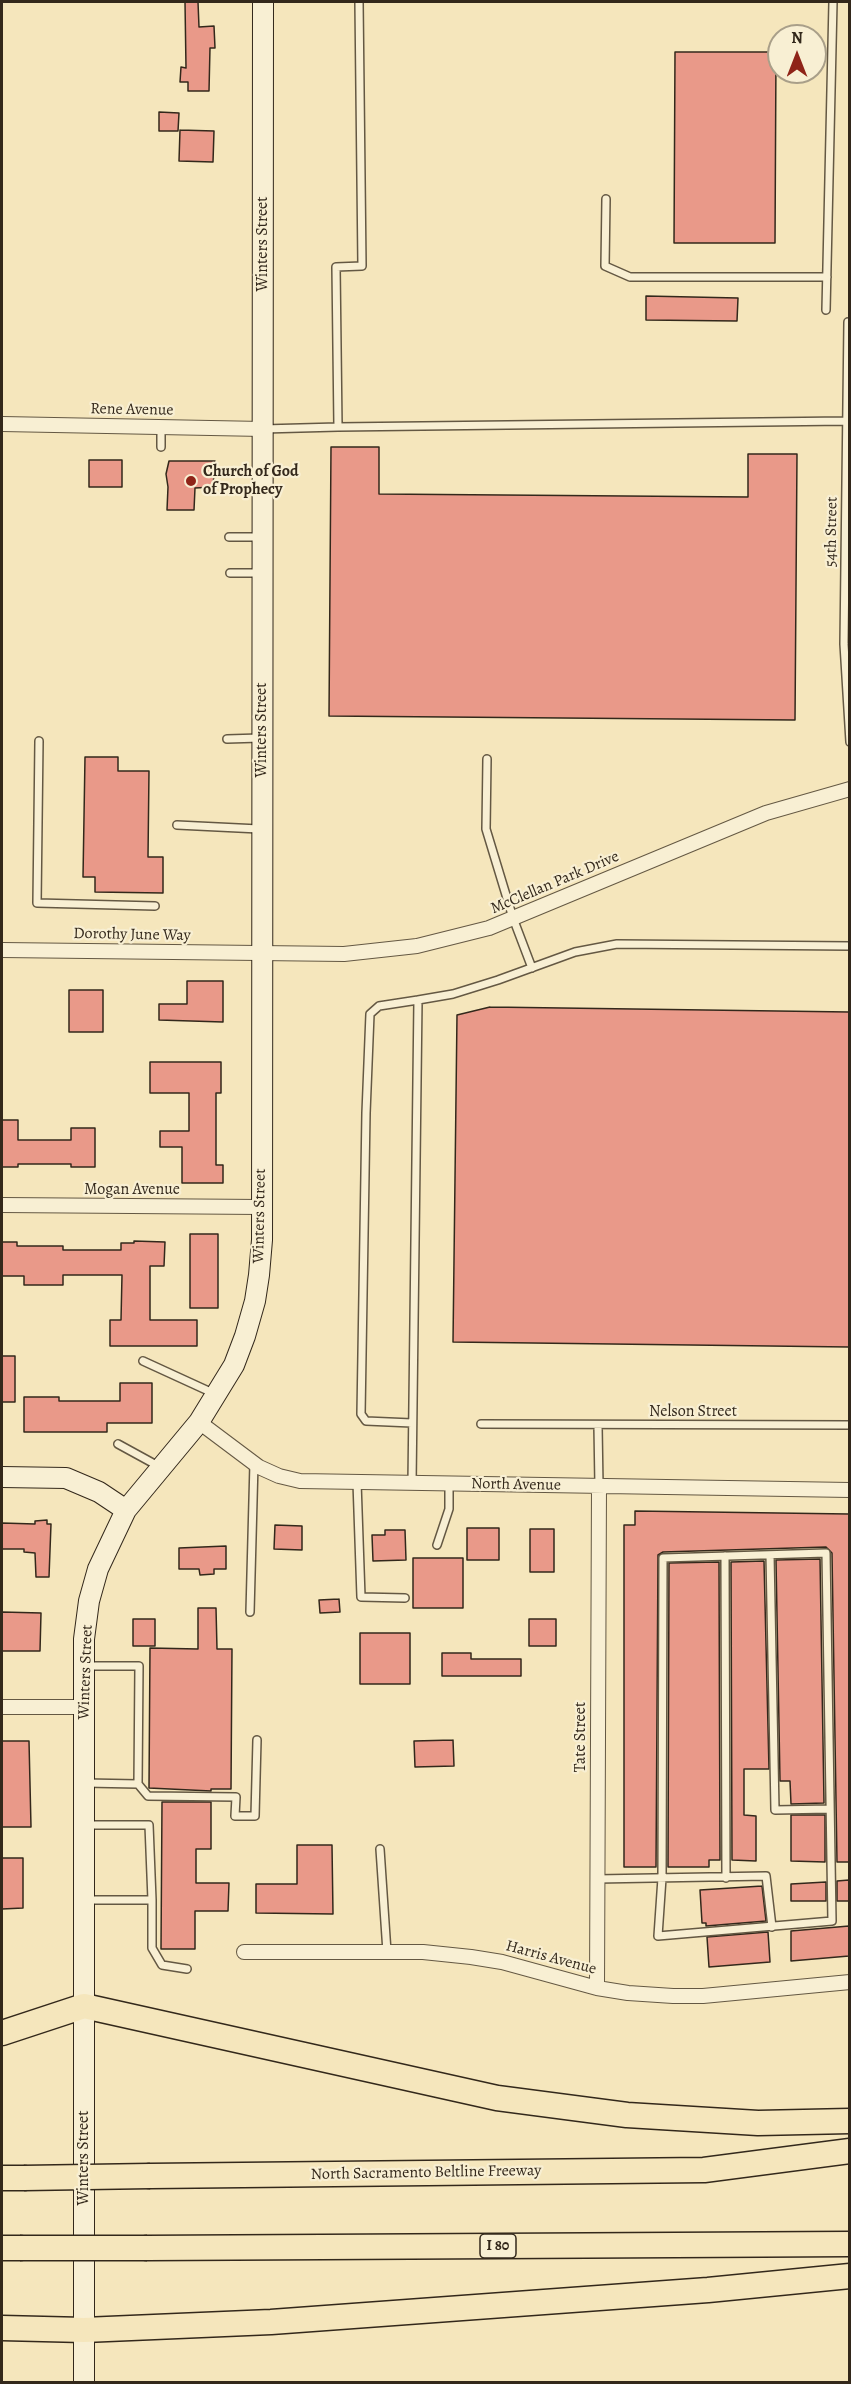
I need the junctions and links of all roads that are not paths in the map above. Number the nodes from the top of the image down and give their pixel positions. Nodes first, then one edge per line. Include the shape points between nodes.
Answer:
1 (263, 2) edge
2 (359, 2) edge
3 (833, 2) edge
4 (606, 199) dead end
5 (827, 277) junction
6 (826, 310) dead end
7 (849, 322) edge
8 (846, 421) junction
9 (2, 424) edge
10 (161, 427) junction
11 (338, 427) junction
12 (263, 429) junction
13 (161, 447) dead end
14 (229, 537) dead end
15 (263, 537) junction
16 (230, 573) dead end
17 (262, 573) junction
18 (847, 668) edge
19 (262, 738) junction
20 (226, 740) dead end
21 (39, 741) dead end
22 (849, 742) edge
23 (487, 759) dead end
24 (849, 789) edge
25 (177, 825) dead end
26 (262, 829) junction
27 (155, 906) dead end
28 (513, 918) junction
29 (849, 946) edge
30 (2, 950) edge
31 (262, 952) junction
32 (532, 968) junction
33 (418, 1000) junction
34 (2, 1205) edge
35 (261, 1207) junction
36 (143, 1361) dead end
37 (217, 1395) junction
38 (199, 1422) junction
39 (412, 1423) junction
40 (481, 1424) dead end
41 (849, 1425) edge
42 (598, 1426) junction
43 (118, 1444) dead end
44 (255, 1463) junction
45 (160, 1467) junction
46 (2, 1477) edge
47 (357, 1482) junction
48 (412, 1483) junction
49 (449, 1484) junction
50 (599, 1486) junction
51 (849, 1490) edge
52 (126, 1510) junction
53 (437, 1545) dead end
54 (770, 1555) junction
55 (725, 1556) junction
56 (405, 1598) dead end
57 (250, 1612) dead end
58 (84, 1666) junction
59 (2, 1707) edge
60 (84, 1707) junction
61 (256, 1740) dead end
62 (84, 1783) junction
63 (138, 1784) junction
64 (830, 1809) junction
65 (84, 1825) junction
66 (380, 1850) dead end
67 (662, 1878) junction
68 (726, 1878) junction
69 (597, 1879) junction
70 (84, 1900) junction
71 (152, 1900) junction
72 (772, 1927) junction
73 (244, 1952) dead end
74 (387, 1952) junction
75 (187, 1969) dead end
76 (849, 1982) edge
77 (597, 1988) junction
78 (84, 2006) junction
79 (2, 2033) edge
80 (849, 2121) edge
81 (849, 2151) edge
82 (13, 2178) edge
83 (849, 2244) edge
84 (11, 2248) edge
85 (849, 2276) edge
86 (2, 2328) edge
87 (84, 2330) junction
88 (84, 2382) edge

1 - 12 main road, Winters Street
2 - 11 lane via 362,266 336,267
3 - 5 lane
4 - 5 lane via 605,266 630,277
5 - 6 lane
7 - 8 lane, 54th Street
8 - 11 lane
8 - 18 lane, 54th Street
9 - 10 street, Rene Avenue
10 - 12 street, Rene Avenue
10 - 13 lane
11 - 12 lane
12 - 15 main road, Winters Street
14 - 15 lane
15 - 17 main road, Winters Street
16 - 17 lane
17 - 19 main road, Winters Street
18 - 22 lane, 54th Street
19 - 20 lane
19 - 26 main road, Winters Street
21 - 27 lane via 37,903
23 - 28 lane via 486,829
24 - 28 street, McClellan Park Drive via 766,813
25 - 26 lane
26 - 31 main road, Winters Street
28 - 31 street, McClellan Park Drive via 417,946 344,954
28 - 32 lane
29 - 32 lane via 617,944 575,952
30 - 31 street, Dorothy June Way
31 - 35 main road, Winters Street
32 - 33 lane via 453,994
33 - 39 lane
33 - 39 lane via 379,1006 370,1014 366,1113 362,1414 366,1421
34 - 35 street, Mogan Avenue
35 - 37 main road, Winters Street via 255,1301 234,1365
36 - 37 lane
37 - 38 main road, Winters Street
38 - 44 street, North Avenue
38 - 45 main road, Winters Street
39 - 48 lane
40 - 42 lane, Nelson Street
41 - 42 lane, Nelson Street
42 - 50 lane
43 - 45 lane
44 - 47 street, North Avenue via 279,1476 300,1481
44 - 57 lane
45 - 52 main road, Winters Street
46 - 52 main road via 66,1478 99,1492
47 - 48 street, North Avenue
47 - 56 lane via 361,1597
48 - 49 street, North Avenue
49 - 50 street, North Avenue
49 - 53 lane via 449,1509
50 - 51 street, North Avenue
50 - 69 street, Tate Street
52 - 58 main road, Winters Street via 109,1542 92,1590
54 - 55 lane
54 - 64 lane via 775,1810
54 - 64 lane via 826,1552
55 - 67 lane via 663,1558
55 - 68 lane
58 - 60 main road, Winters Street
58 - 63 lane via 139,1666
59 - 60 street
60 - 62 main road, Winters Street
61 - 63 lane via 255,1816 235,1816 236,1797 148,1796
62 - 63 lane
62 - 65 main road, Winters Street
64 - 72 lane via 832,1920
65 - 70 main road, Winters Street
65 - 71 lane via 149,1825
66 - 74 lane
67 - 68 lane
67 - 69 lane
67 - 72 lane via 658,1936
68 - 72 lane via 766,1876
69 - 77 street, Tate Street
70 - 71 lane
70 - 78 main road, Winters Street
71 - 75 lane via 152,1948 162,1965
73 - 74 street, Harris Avenue
74 - 77 street, Harris Avenue via 471,1956
76 - 77 street, Harris Avenue via 703,1996
78 - 79 highway
78 - 80 highway via 497,2098 627,2115 758,2123
78 - 87 main road, Winters Street
81 - 82 highway, North Sacramento Beltline Freeway, bridge via 704,2170
83 - 84 highway, I 80, bridge
85 - 87 highway via 283,2321
86 - 87 highway
87 - 88 main road, Winters Street

